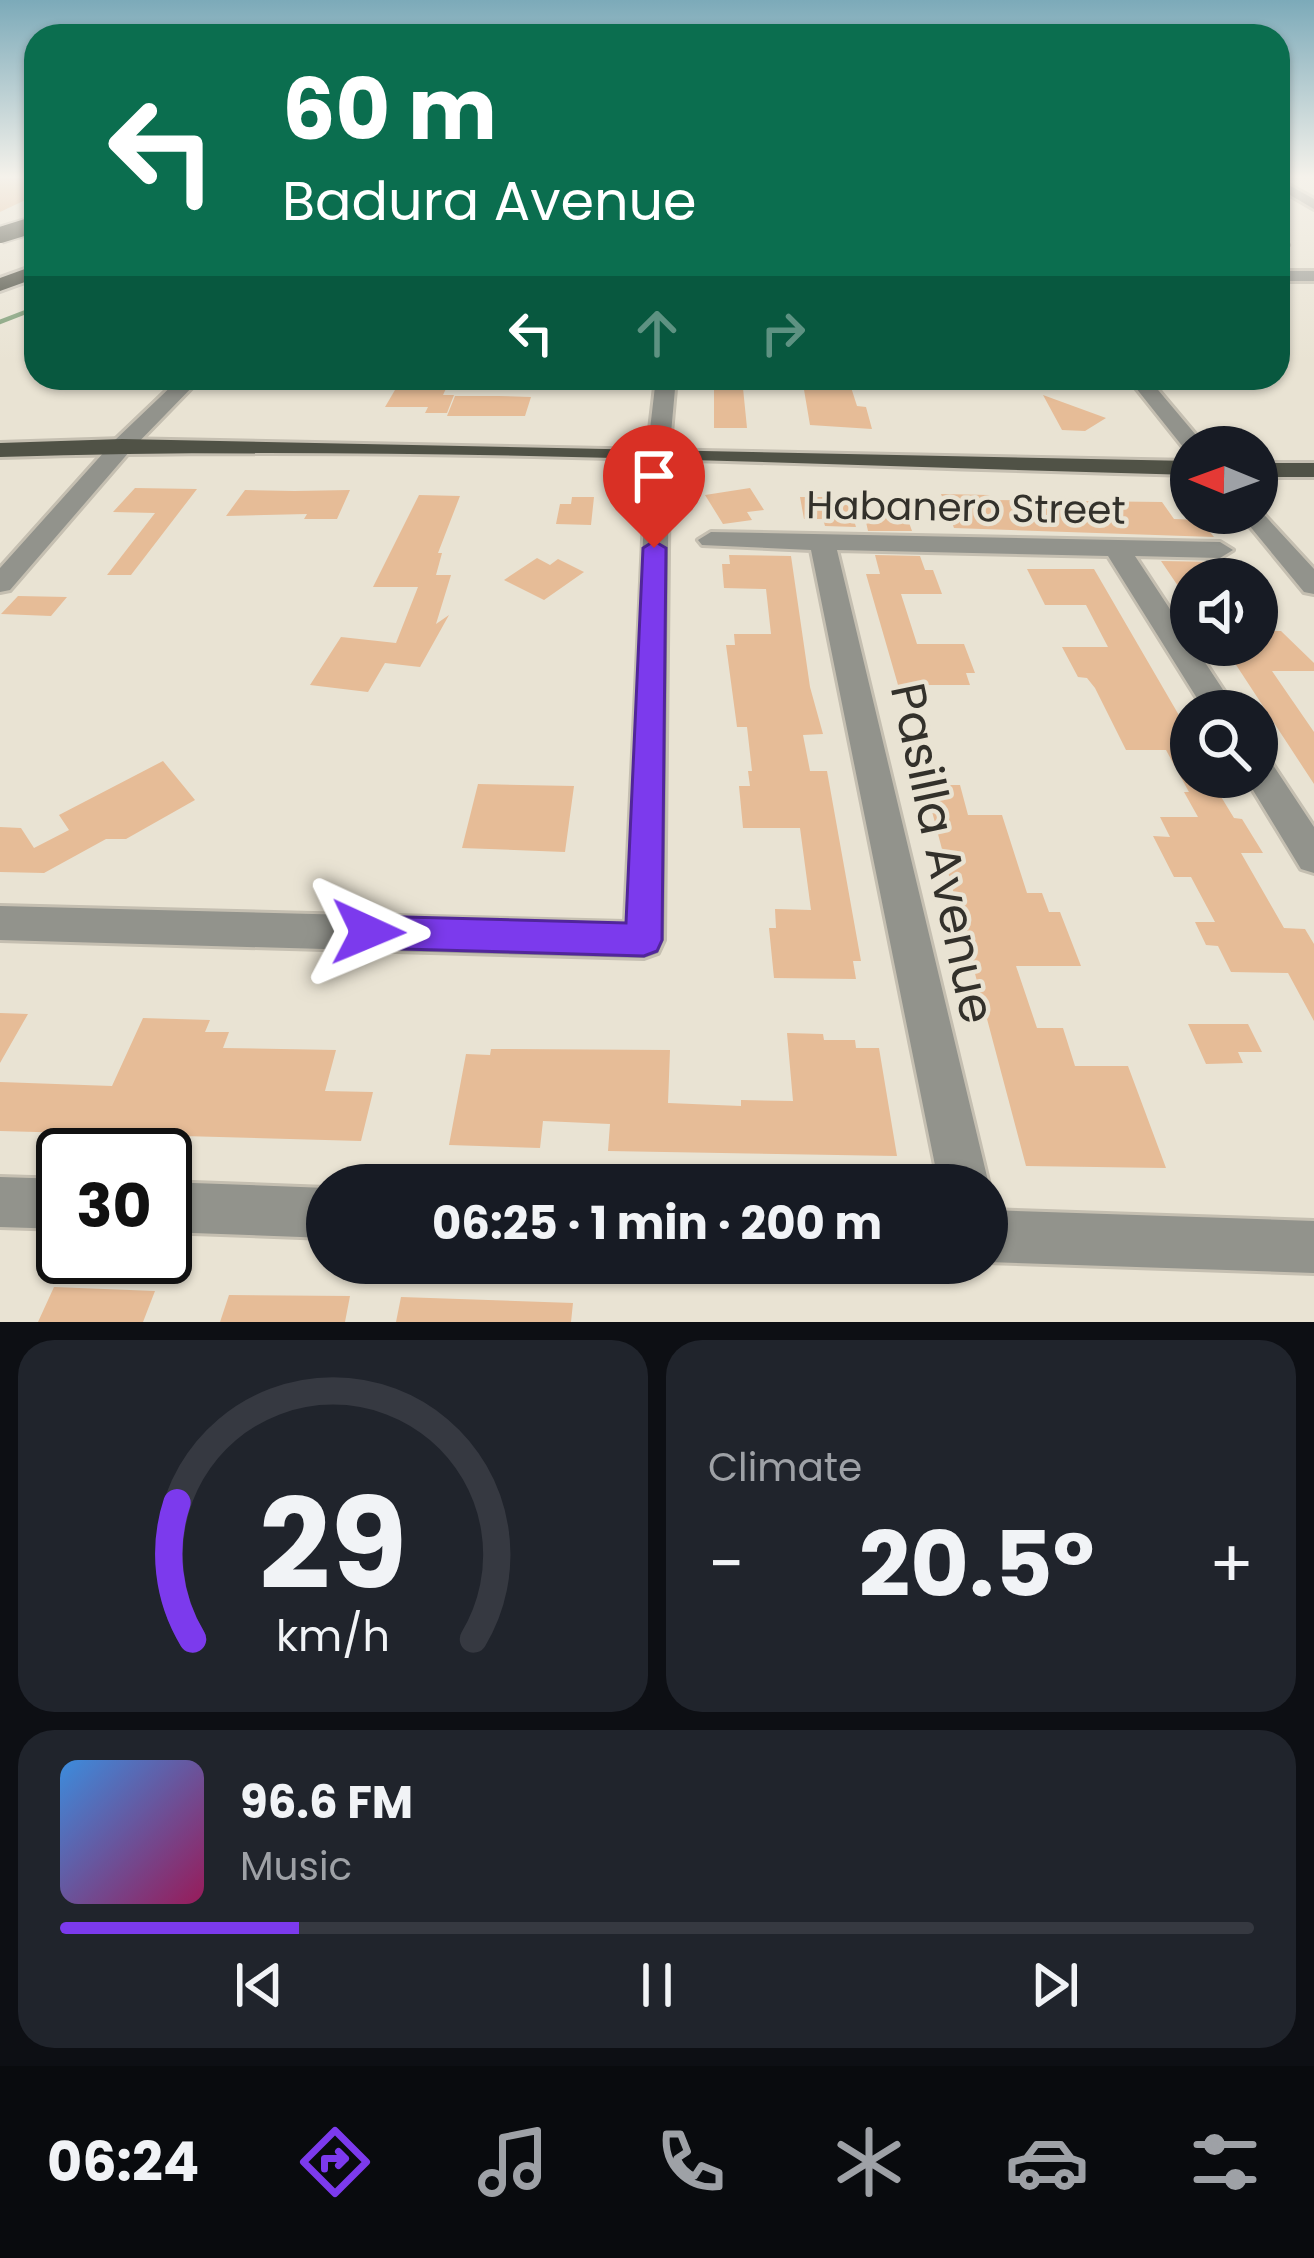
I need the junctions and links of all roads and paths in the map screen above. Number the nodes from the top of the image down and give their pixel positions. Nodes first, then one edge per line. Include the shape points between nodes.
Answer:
1 (179, 390) edge
2 (664, 390) edge
3 (1148, 390) edge
4 (1178, 426) edge
5 (0, 435) edge
6 (122, 446) junction
7 (0, 451) edge
8 (658, 455) junction
9 (1170, 468) edge
10 (1278, 470) edge
11 (1314, 470) edge
12 (1269, 534) edge
13 (710, 540) dead end
14 (823, 544) junction
15 (1118, 549) junction
16 (1220, 550) dead end
17 (0, 584) edge
18 (1314, 586) edge
19 (1208, 690) edge
20 (1276, 798) edge
21 (1314, 858) edge
22 (0, 923) edge
23 (959, 1164) edge
24 (0, 1202) edge
25 (36, 1203) edge
26 (192, 1208) edge
27 (306, 1212) edge
28 (1008, 1237) edge
29 (1314, 1247) edge

1 - 6 street
2 - 8 street
3 - 4 street
5 - 6 main road via 86,436
6 - 7 main road
6 - 8 main road
6 - 17 street
8 - 9 main road
8 - 22 street via 644,940
10 - 11 main road
12 - 18 street
13 - 14 street, Habanero Street
14 - 15 street, Habanero Street
14 - 23 street, Pasilla Avenue
15 - 16 street, Habanero Street
15 - 19 street
20 - 21 street
24 - 25 street
26 - 27 street
28 - 29 street

